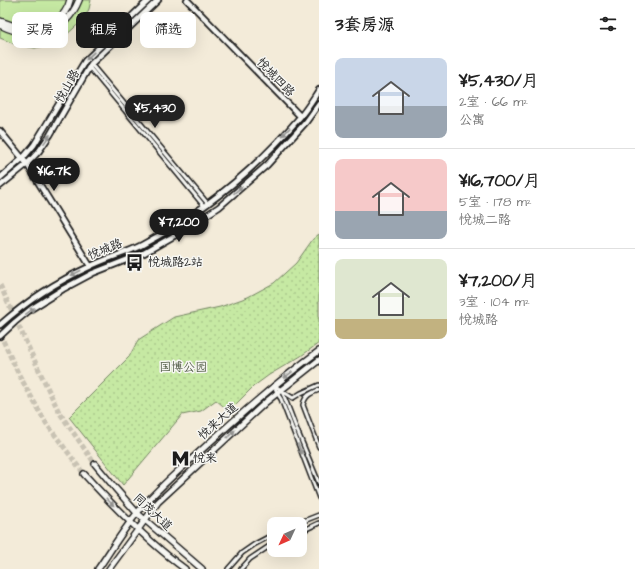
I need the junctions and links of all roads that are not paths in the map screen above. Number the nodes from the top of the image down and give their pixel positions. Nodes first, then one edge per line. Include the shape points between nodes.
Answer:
1 (70, 0) edge
2 (79, 0) edge
3 (149, 0) edge
4 (158, 0) edge
5 (187, 0) edge
6 (0, 21) edge
7 (0, 25) edge
8 (90, 66) junction
9 (319, 90) edge
10 (319, 104) edge
11 (300, 116) junction
12 (0, 131) edge
13 (23, 158) junction
14 (27, 164) junction
15 (0, 178) edge
16 (0, 186) edge
17 (206, 205) junction
18 (90, 266) junction
19 (0, 325) edge
20 (0, 336) edge
21 (319, 352) edge
22 (319, 360) edge
23 (274, 385) junction
24 (319, 385) edge
25 (319, 390) edge
26 (279, 392) junction
27 (319, 447) edge
28 (95, 464) tunnel mouth
29 (84, 474) tunnel mouth
30 (319, 483) edge
31 (319, 498) edge
32 (137, 513) junction
33 (319, 515) edge
34 (145, 520) junction
35 (307, 520) edge
36 (130, 523) junction
37 (319, 524) edge
38 (138, 529) junction
39 (307, 529) edge
40 (267, 538) edge
41 (267, 548) edge
42 (98, 569) edge
43 (109, 569) edge
44 (185, 569) edge
45 (202, 569) edge
46 (228, 569) edge
47 (241, 569) edge

1 - 6 highway via 66,12 43,27 17,27
2 - 7 highway via 65,21 44,32 26,34
3 -> 13 main road, 悦山路 via 85,61 34,145
4 - 8 main road, 悦山路
5 - 11 main road, 悦城四路
14 -> 8 main road, 悦山路 via 50,135
8 - 17 street
9 - 11 main road, 悦城路
20 -> 10 main road, 悦城路 via 32,309 63,289 93,273 144,253 219,206 267,165
11 -> 17 main road, 悦城路 via 262,158
12 - 13 main road
13 - 14 main road
13 - 15 main road, 悦山路
14 - 16 main road, 悦山路
14 - 18 main road
17 - 18 main road, 悦城路 via 141,246
18 -> 19 main road, 悦城路 via 43,292
21 -> 23 main road, 悦来大道
22 - 26 main road, 悦来大道
23 - 26 street
23 - 32 main road, 悦来大道 via 178,471
24 - 26 street via 293,398
25 - 27 street via 308,395 303,405
26 - 30 street via 284,396
26 -> 31 street
34 -> 26 main road, 悦来大道 via 158,502
28 - 32 main road, 同茂大道
29 -> 36 main road, 同茂大道
32 - 34 main road, 同茂大道
32 - 36 main road, 悦来大道
33 - 35 street
34 - 38 main road, 悦来大道
34 - 45 main road, 同茂大道
36 - 38 main road, 同茂大道
36 - 42 main road, 悦来大道
37 - 39 street
38 - 43 main road, 悦来大道
38 - 44 main road, 同茂大道
40 - 46 street via 242,553
41 - 47 street via 250,559

